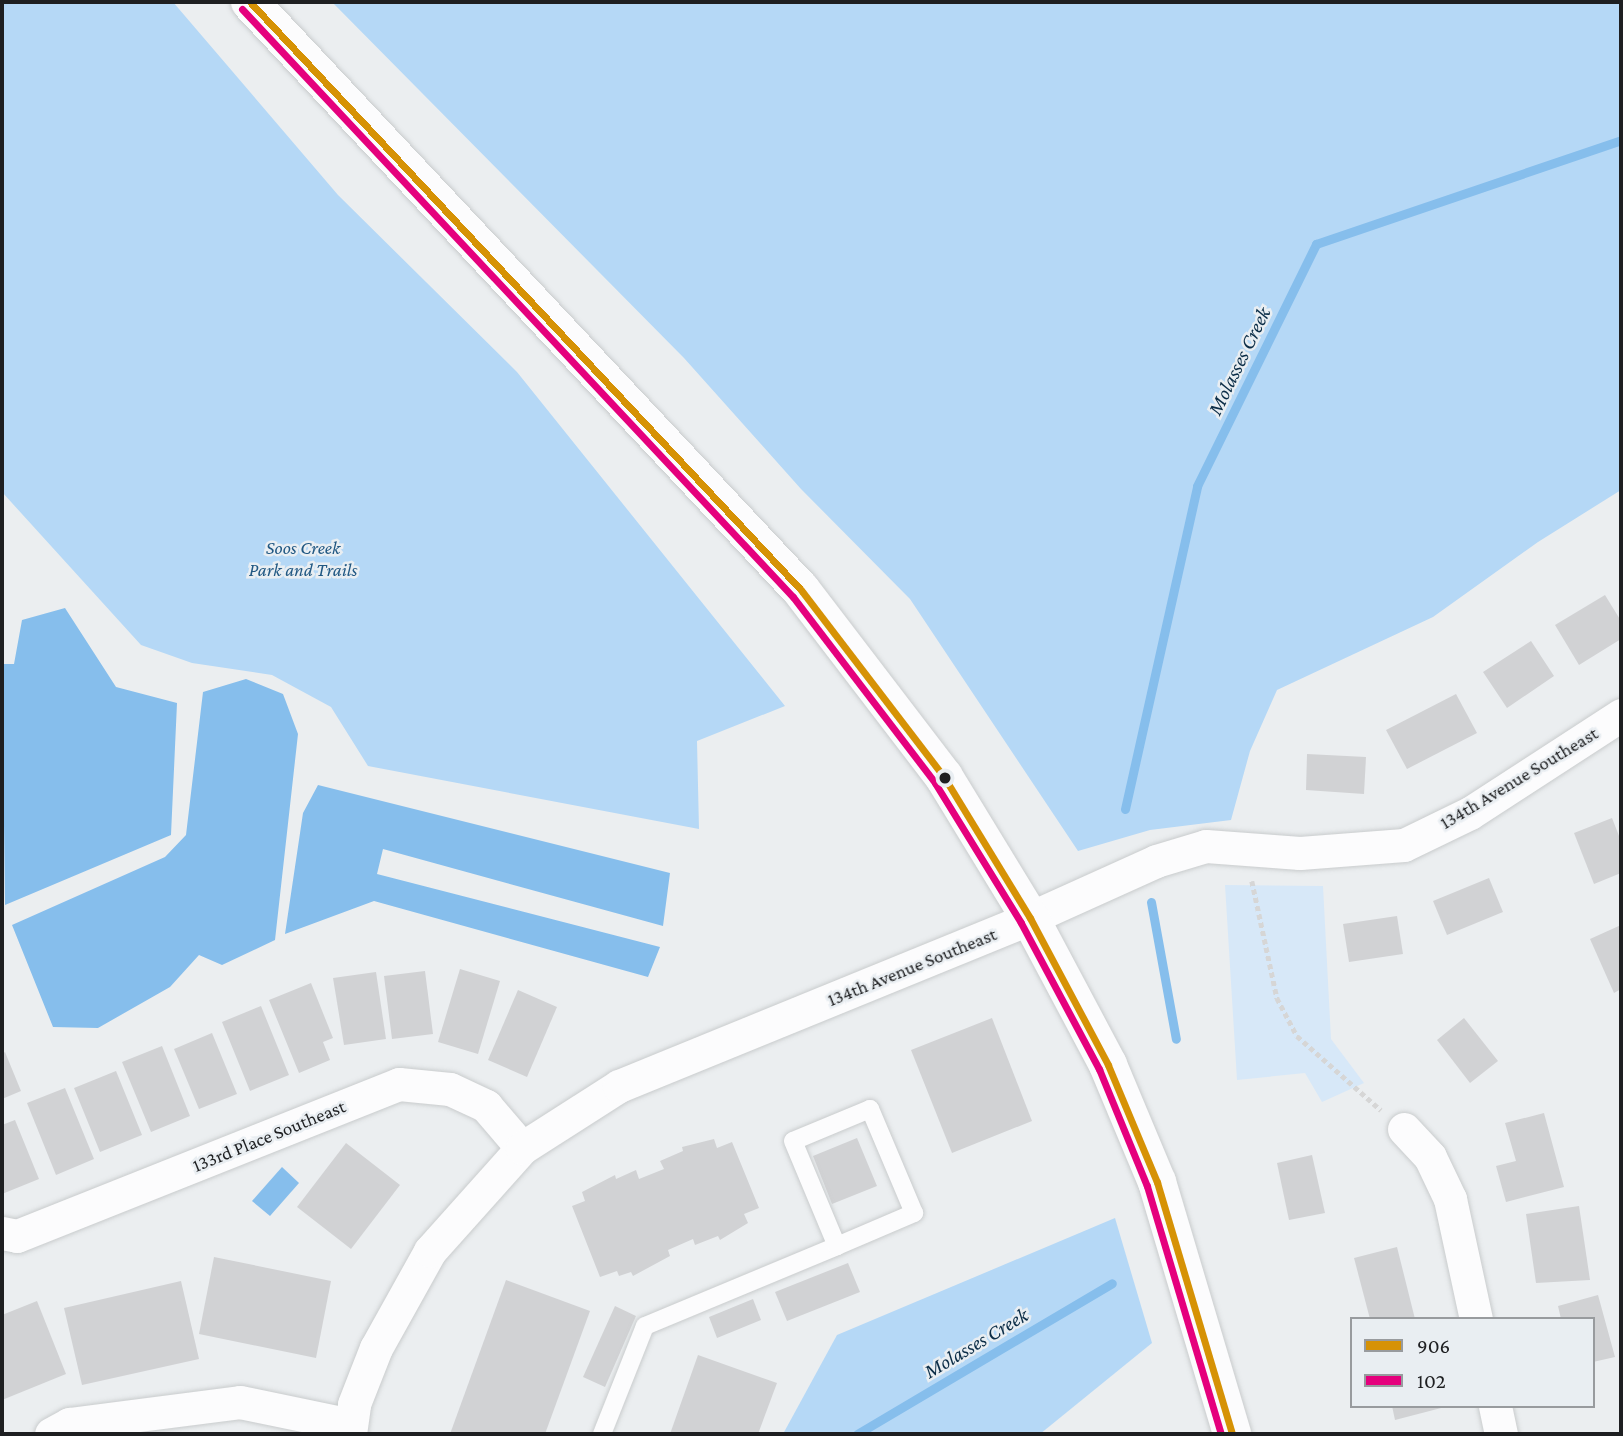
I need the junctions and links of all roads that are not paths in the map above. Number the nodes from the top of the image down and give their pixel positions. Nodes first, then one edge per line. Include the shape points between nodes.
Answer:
1 (250, 2) edge
2 (1620, 717) edge
3 (1030, 918) junction
4 (1404, 1129) road end
5 (522, 1148) junction
6 (2, 1233) edge
7 (837, 1246) junction
8 (1476, 1317) edge
9 (1495, 1408) edge
10 (351, 1430) edge
11 (51, 1434) edge
12 (602, 1434) edge
13 (1232, 1434) edge
14 (1501, 1434) edge

1 - 3 main road via 801,590 944,776
2 - 3 street, 134th Avenue Southeast via 1469,813 1404,845 1300,853 1206,846 1156,861
3 - 5 street, 134th Avenue Southeast via 619,1086
3 - 13 main road via 1108,1065 1157,1182
4 - 8 street via 1430,1157 1450,1199
5 - 6 street, 133rd Place Southeast via 486,1106 450,1089 399,1084 17,1236
5 - 10 street, 134th Avenue Southeast via 430,1251 376,1348 354,1404
7 - 7 lane via 914,1213 870,1108 793,1141
7 - 12 lane via 645,1326
9 - 14 street
10 - 11 street via 240,1402 69,1424

